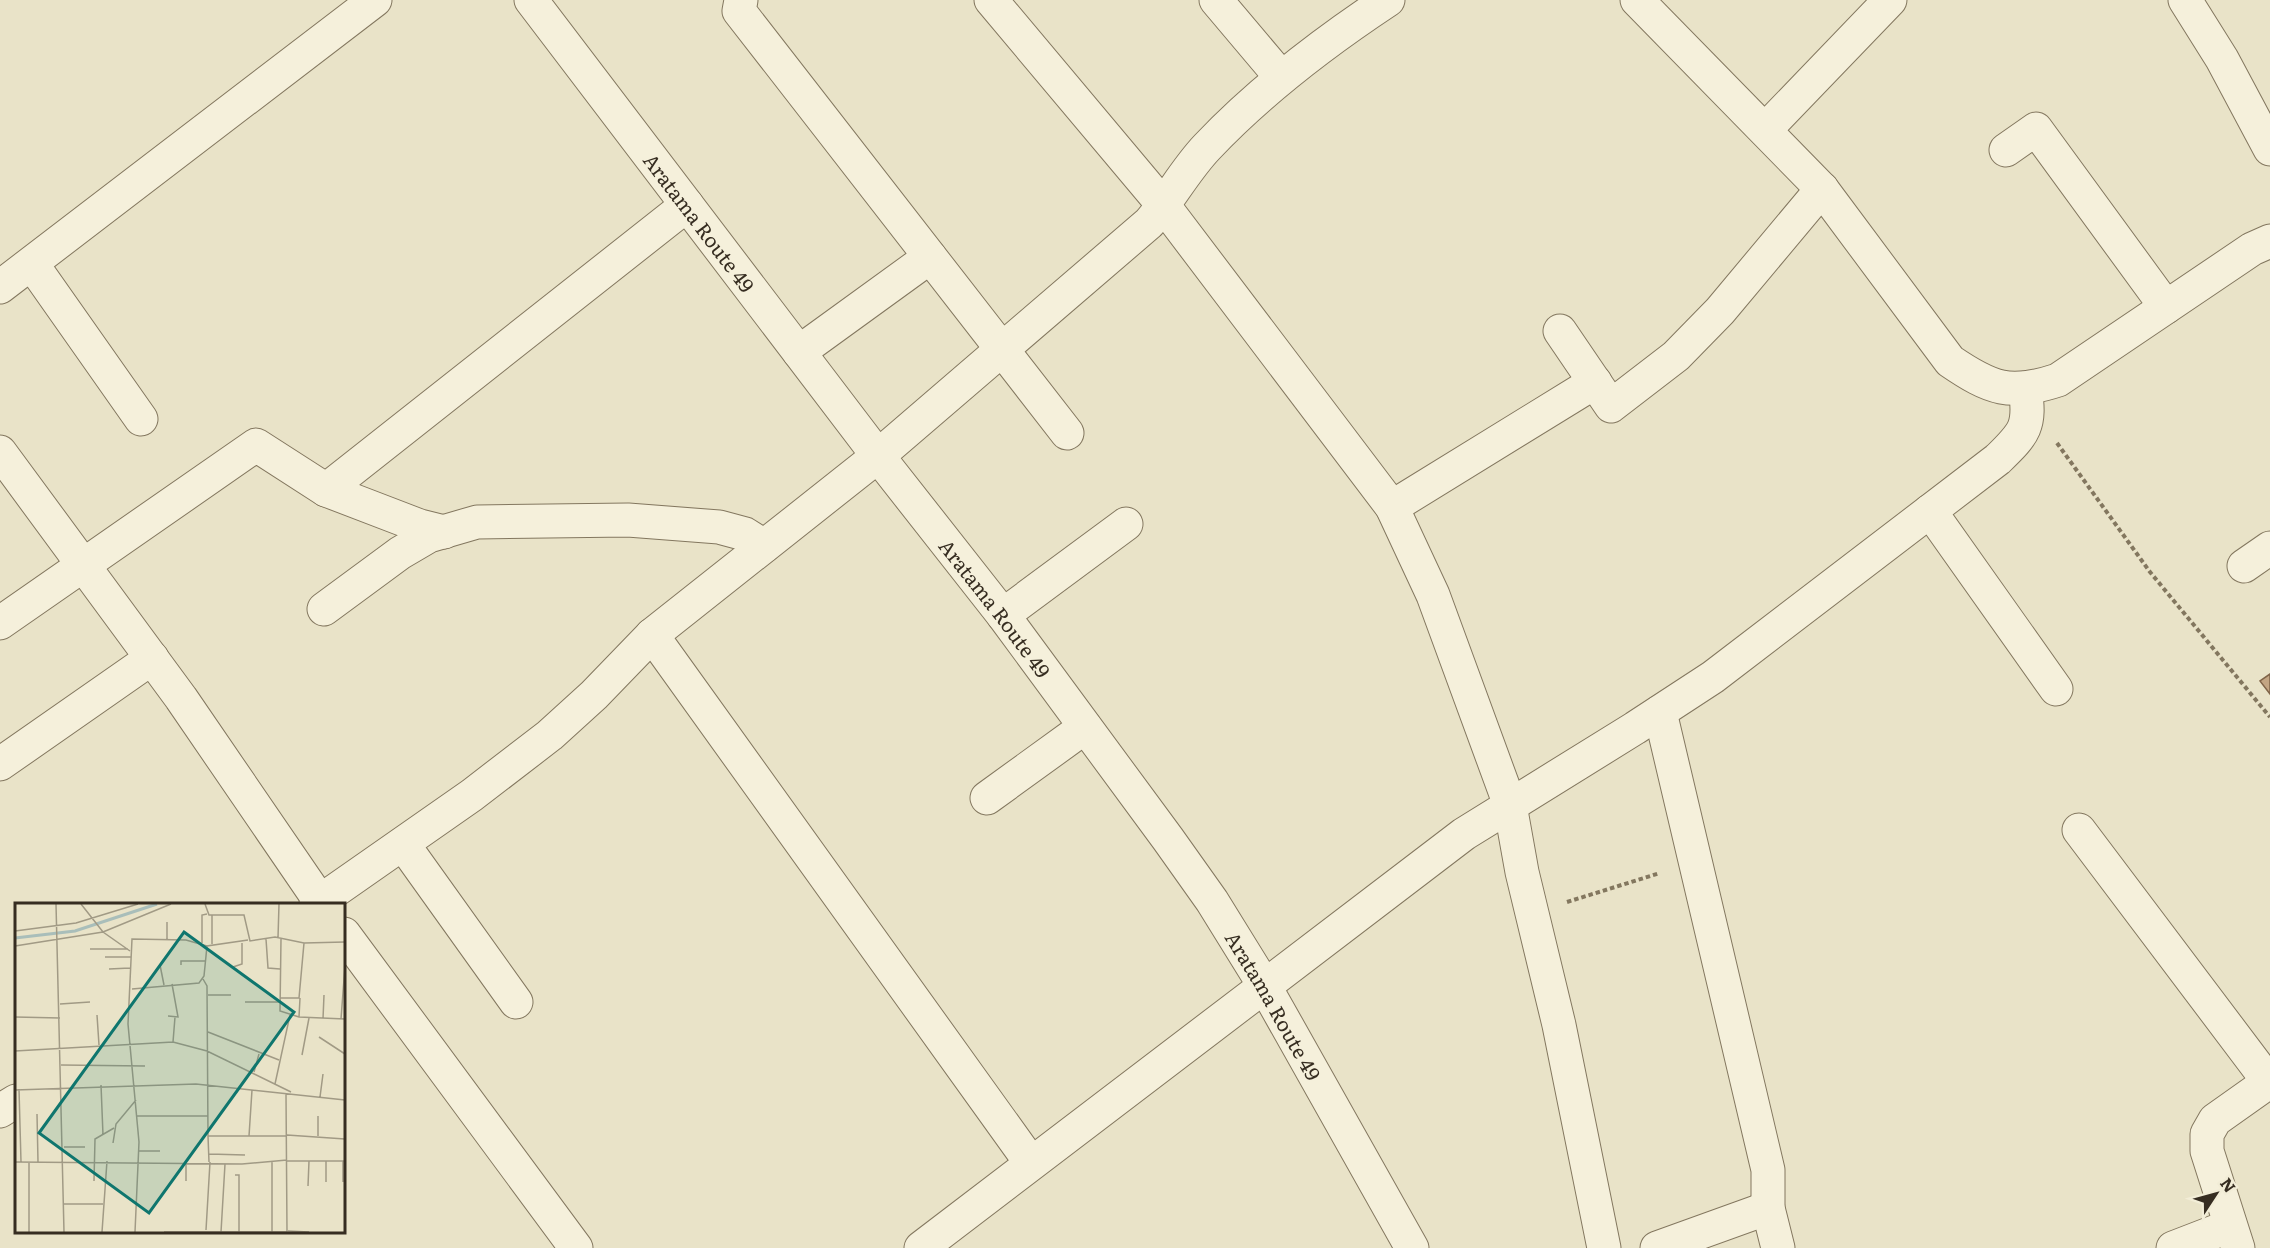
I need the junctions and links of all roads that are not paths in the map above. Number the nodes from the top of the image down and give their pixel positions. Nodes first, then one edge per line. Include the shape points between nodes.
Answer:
1 (375, 0) edge
2 (531, 0) edge
3 (741, 0) edge
4 (991, 0) edge
5 (1216, 0) edge
6 (1388, 0) edge
7 (1637, 0) edge
8 (1890, 0) edge
9 (2185, 0) edge
10 (1350, 11) edge
11 (1281, 77) junction
12 (1765, 130) junction
13 (2270, 149) edge
14 (2006, 150) dead end
15 (1822, 189) junction
16 (687, 205) junction
17 (1164, 206) junction
18 (2270, 241) edge
19 (930, 257) junction
20 (32, 264) junction
21 (0, 287) edge
22 (2166, 308) junction
23 (1560, 331) dead end
24 (1002, 350) junction
25 (799, 352) junction
26 (1595, 382) junction
27 (2025, 388) junction
28 (141, 419) dead end
29 (1067, 433) dead end
30 (0, 452) edge
31 (878, 456) junction
32 (326, 490) junction
33 (1392, 507) junction
34 (1930, 511) junction
35 (1126, 524) dead end
36 (444, 532) junction
37 (764, 546) junction
38 (2270, 548) edge
39 (84, 566) junction
40 (2244, 566) dead end
41 (324, 609) dead end
42 (1003, 615) junction
43 (0, 623) edge
44 (652, 635) junction
45 (152, 658) junction
46 (2056, 688) dead end
47 (1659, 712) junction
48 (1085, 727) junction
49 (0, 764) edge
50 (987, 798) dead end
51 (1510, 805) junction
52 (2079, 830) dead end
53 (403, 844) junction
54 (318, 903) edge
55 (320, 903) edge
56 (345, 935) edge
57 (1264, 985) junction
58 (516, 1002) dead end
59 (2270, 1082) edge
60 (15, 1102) edge
61 (0, 1111) edge
62 (1031, 1163) junction
63 (1768, 1208) junction
64 (2234, 1237) edge
65 (576, 1248) edge
66 (921, 1248) edge
67 (1412, 1248) edge
68 (1604, 1248) edge
69 (1657, 1248) edge
70 (1778, 1248) edge
71 (2173, 1248) edge

1 - 20 street
2 - 16 street, Aratama Route 49
3 - 19 street via 740,11
4 - 17 street
5 - 11 street
6 - 10 street
7 - 12 street
8 - 12 street
9 - 13 street via 2222,58
10 - 11 street
11 - 17 street via 1206,148
12 - 15 street
14 - 22 street via 2036,129
15 - 26 street via 1720,311 1676,356 1611,406
15 - 27 street via 1950,362 1978,380 2010,389
16 - 25 street, Aratama Route 49
16 - 32 street
17 - 24 street
17 - 33 street
18 - 22 street via 2252,249
19 - 24 street
19 - 25 street
20 - 21 street
20 - 28 street
22 - 27 street via 2058,380
23 - 26 street
24 - 29 street
24 - 31 street
25 - 31 street, Aratama Route 49
26 - 33 street
27 - 34 street via 2028,407 2022,433 1998,459
30 - 39 street
31 - 37 street
31 - 42 street, Aratama Route 49
32 - 36 street
32 - 39 street via 256,445
33 - 51 street via 1432,595
34 - 46 street
34 - 47 street via 1713,677
35 - 42 street
36 - 37 street via 477,522 628,520 719,527 745,534
36 - 41 street via 429,536 400,554
37 - 44 street
38 - 40 street
39 - 43 street
39 - 45 street
42 - 48 street, Aratama Route 49
44 - 53 street via 550,735
44 - 62 street
45 - 49 street
45 - 54 street
47 - 51 street
47 - 63 street via 1768,1170
48 - 50 street
48 - 57 street, Aratama Route 49 via 1212,901
51 - 57 street via 1464,834
51 - 68 street
52 - 59 street
53 - 55 street
53 - 58 street
56 - 65 street
57 - 62 street
57 - 67 street, Aratama Route 49
59 - 64 street via 2215,1120 2207,1134 2207,1151
60 - 61 street
62 - 66 street
63 - 69 street
63 - 70 street
64 - 71 street

